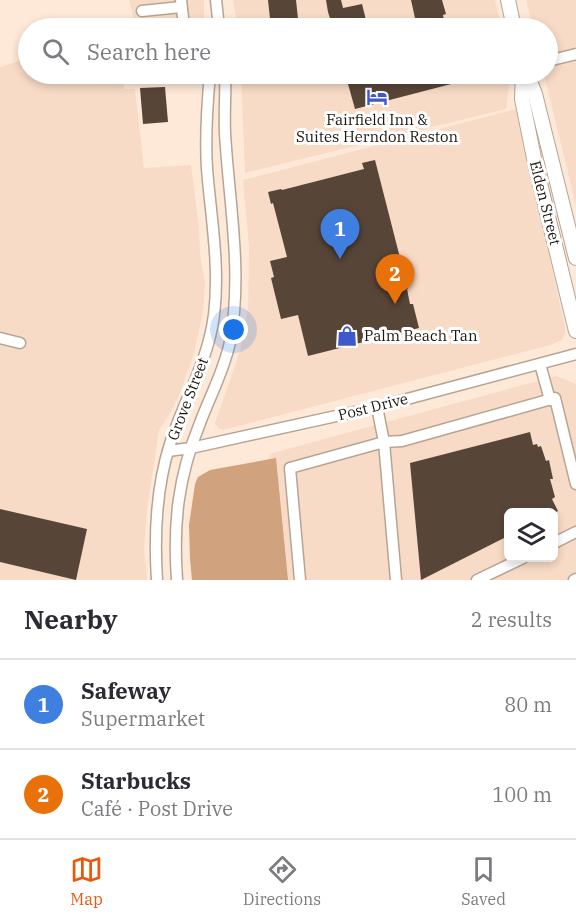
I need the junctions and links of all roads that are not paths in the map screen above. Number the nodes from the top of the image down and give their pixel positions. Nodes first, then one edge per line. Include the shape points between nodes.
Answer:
1 (216, 0) edge
2 (508, 0) edge
3 (181, 4) edge
4 (142, 12) dead end
5 (218, 18) edge
6 (512, 18) edge
7 (576, 54) edge
8 (558, 58) edge
9 (209, 84) edge
10 (225, 84) edge
11 (524, 84) edge
12 (530, 84) edge
13 (576, 258) edge
14 (576, 331) edge
15 (0, 338) edge
16 (20, 343) dead end
17 (576, 354) edge
18 (540, 364) junction
19 (550, 400) junction
20 (377, 407) junction
21 (384, 442) junction
22 (191, 448) junction
23 (168, 451) junction
24 (576, 484) edge
25 (576, 532) edge
26 (558, 541) edge
27 (515, 562) edge
28 (157, 580) edge
29 (177, 580) edge
30 (300, 580) edge
31 (396, 580) edge
32 (477, 580) edge

1 - 5 street
2 - 6 main road
3 - 4 street
7 - 8 street
9 - 23 street, Grove Street via 205,138 217,276 214,318 204,361
10 - 22 street, Grove Street via 236,292 223,367
11 - 14 main road, Elden Street via 522,99 535,163
12 - 13 main road, Elden Street
15 - 16 street
17 - 18 street, Post Drive
18 - 19 street
18 - 20 street, Post Drive
19 - 21 street via 402,441
19 - 24 street via 555,398
20 - 21 street
20 - 22 street, Post Drive
21 - 30 street via 290,468
21 - 31 street
22 - 23 street, Post Drive
22 - 29 street, Grove Street via 182,474 175,525
23 - 28 street, Grove Street via 156,517
25 - 26 street
27 - 32 street

